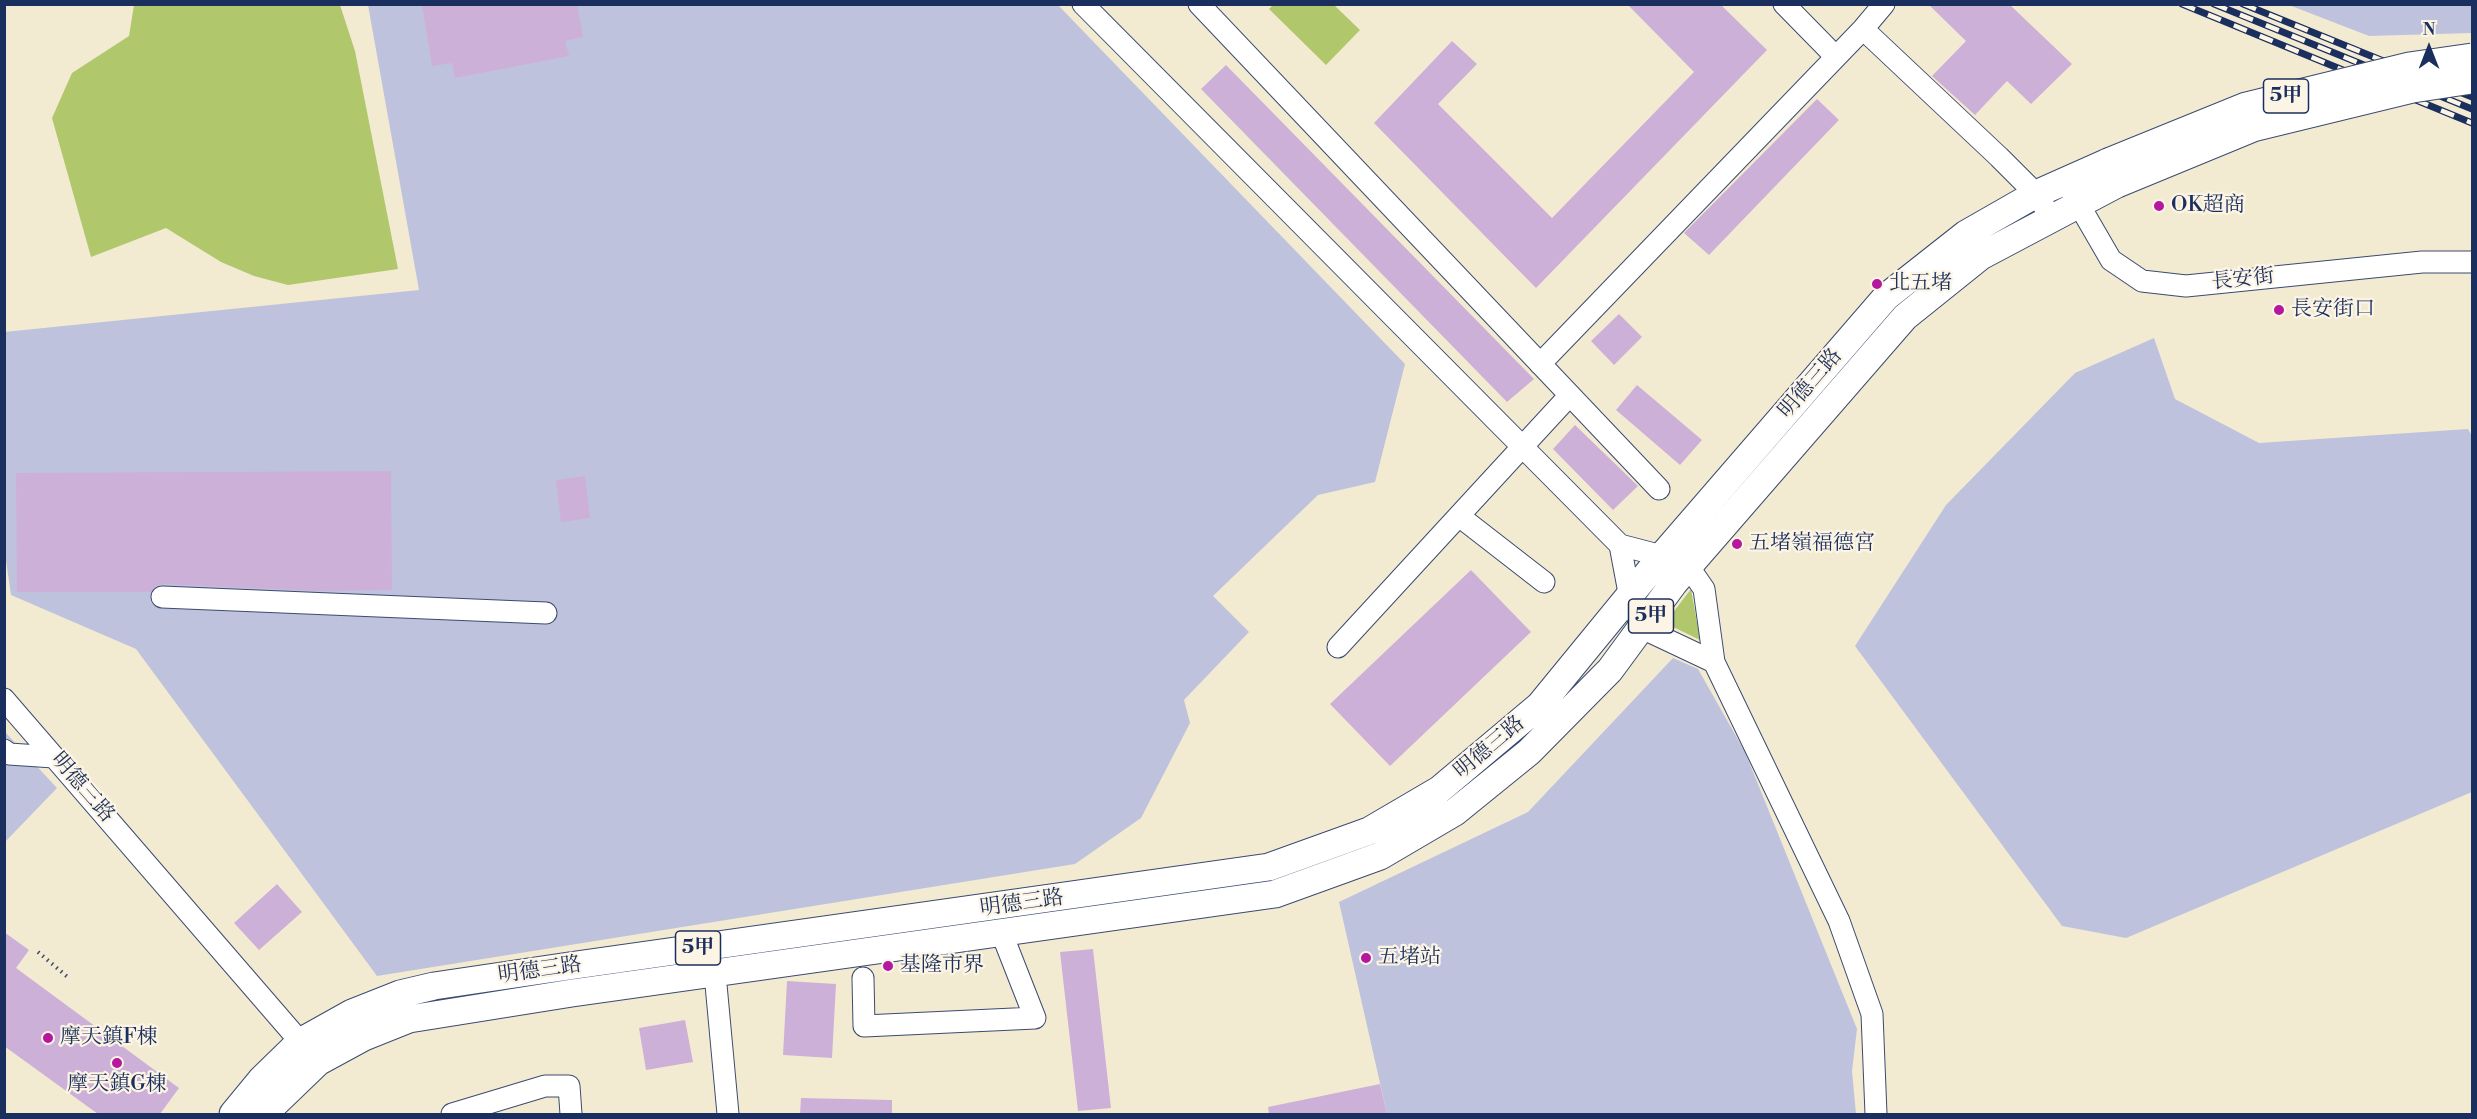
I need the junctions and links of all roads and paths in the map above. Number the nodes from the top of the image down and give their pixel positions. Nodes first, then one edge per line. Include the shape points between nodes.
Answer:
1 (1083, 4) edge
2 (1199, 4) edge
3 (1784, 4) edge
4 (1884, 4) edge
5 (1863, 29) junction
6 (1836, 57) junction
7 (2472, 57) edge
8 (2472, 80) edge
9 (2112, 173) junction
10 (2066, 180) junction
11 (2036, 194) junction
12 (2077, 204) junction
13 (2051, 217) junction
14 (2472, 262) edge
15 (1540, 364) junction
16 (1570, 395) junction
17 (1522, 446) junction
18 (1659, 489) dead end
19 (1459, 516) junction
20 (1620, 546) junction
21 (1662, 556) junction
22 (1688, 566) junction
23 (1544, 582) dead end
24 (162, 597) dead end
25 (1630, 598) junction
26 (546, 614) dead end
27 (1642, 628) junction
28 (1338, 647) dead end
29 (1714, 662) junction
30 (4, 699) edge
31 (4, 750) edge
32 (54, 757) junction
33 (999, 907) junction
34 (1002, 934) junction
35 (38, 952) dead end
36 (715, 974) junction
37 (863, 978) dead end
38 (70, 979) dead end
39 (300, 1042) junction
40 (318, 1062) junction
41 (233, 1114) edge
42 (264, 1114) edge
43 (452, 1114) edge
44 (572, 1114) edge
45 (728, 1114) edge
46 (1876, 1114) edge

1 - 17 street
2 - 15 street
3 - 6 street
4 - 5 street
5 - 6 street
5 - 11 street
6 - 15 street
7 - 9 main road, 明德三路 / 5甲, bridge via 2409,66 2246,106
8 - 9 main road, 明德三路 / 5甲, bridge via 2402,91 2253,128
9 - 10 main road, 明德三路 / 5甲
9 - 12 main road, 明德三路 / 5甲
10 - 11 main road, 明德三路 / 5甲
10 - 12 street, 長安街
11 - 13 street
11 - 21 main road, 明德三路 / 5甲 via 1966,234 1886,297
12 - 13 main road, 明德三路 / 5甲
12 - 14 street, 長安街 via 2111,260 2142,281 2186,286 2422,262
13 - 22 main road, 明德三路 / 5甲 via 1981,256 1905,317
15 - 16 street
16 - 17 street
16 - 18 street
17 - 19 street
17 - 20 street
19 - 23 street
19 - 28 street
20 - 21 street
20 - 25 street
21 - 22 street
21 - 25 main road, 明德三路 / 5甲
22 - 27 main road, 明德三路 / 5甲
22 - 29 street via 1704,589
24 - 26 street
25 - 27 street
25 - 33 main road, 明德三路 / 5甲 via 1540,705 1440,790 1369,831 1269,867
27 - 29 street
27 - 34 main road, 明德三路 / 5甲 via 1610,670 1528,752 1455,812 1380,856 1275,894
29 - 46 street via 1839,921 1872,1014
30 - 32 street, 明德三路
31 - 32 street via 9,754
32 - 39 street, 明德三路
33 - 34 main road
33 - 39 main road, 明德三路 / 5甲 via 434,986 400,994 352,1013
34 - 36 main road, 明德三路 / 5甲
34 - 37 street via 1035,1018 864,1026
35 - 38 path
36 - 40 main road, 明德三路 / 5甲 via 409,1019
36 - 45 street
39 - 40 street, 明德三路
39 - 41 main road, 5甲
40 - 42 main road, 5甲
43 - 44 street via 545,1086 569,1086

